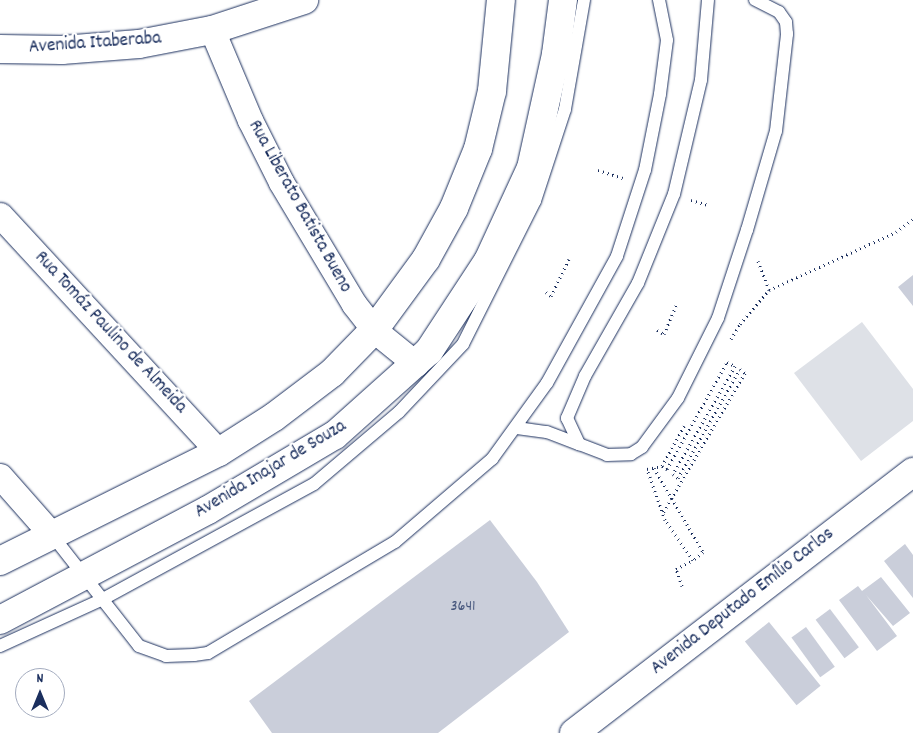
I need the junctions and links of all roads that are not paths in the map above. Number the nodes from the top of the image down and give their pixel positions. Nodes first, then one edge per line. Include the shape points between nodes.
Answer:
1 (304, 0) edge
2 (500, 0) edge
3 (563, 0) edge
4 (584, 0) edge
5 (659, 0) edge
6 (708, 0) edge
7 (755, 0) edge
8 (212, 30) junction
9 (0, 49) edge
10 (0, 215) edge
11 (374, 330) junction
12 (416, 364) junction
13 (517, 428) junction
14 (579, 444) junction
15 (219, 452) junction
16 (913, 472) edge
17 (0, 476) edge
18 (52, 534) junction
19 (0, 561) edge
20 (84, 576) junction
21 (103, 599) junction
22 (0, 620) edge
23 (0, 646) edge
24 (574, 733) edge

1 - 8 main road, Avenida Itaberaba
2 - 11 main road via 492,90 478,149 454,208 426,258
3 - 12 main road, Avenida Inajar de Souza via 556,54 531,168 488,261 429,351
4 - 21 lane via 565,109 535,201 463,344 400,412 314,484
5 - 13 lane via 667,40 660,94 640,184 617,256 547,383
6 - 14 lane via 701,80 685,156 649,259 626,308 585,376 567,418
7 - 14 lane via 779,12 786,22 788,34 776,130 718,318 678,398 650,440 631,454 618,457 593,452
8 - 9 main road, Avenida Itaberaba via 141,35 62,50
8 - 11 street, Rua Liberato Batista Bueno via 250,120 281,182 354,304
10 - 15 street, Rua Tomáz Paulino de Almeida
11 - 12 street, Rua Liberato Batista Bueno
11 - 15 main road via 332,372 274,417
12 - 20 main road, Avenida Inajar de Souza via 335,435 265,478
13 - 14 lane via 547,432
13 - 21 lane via 492,459 395,542 208,653 166,656 139,646
15 - 18 main road
16 - 24 main road, Avenida Deputado Emílio Carlos
17 - 18 street
18 - 19 main road
18 - 20 lane
20 - 21 lane
20 - 22 main road, Avenida Inajar de Souza
21 - 23 lane

